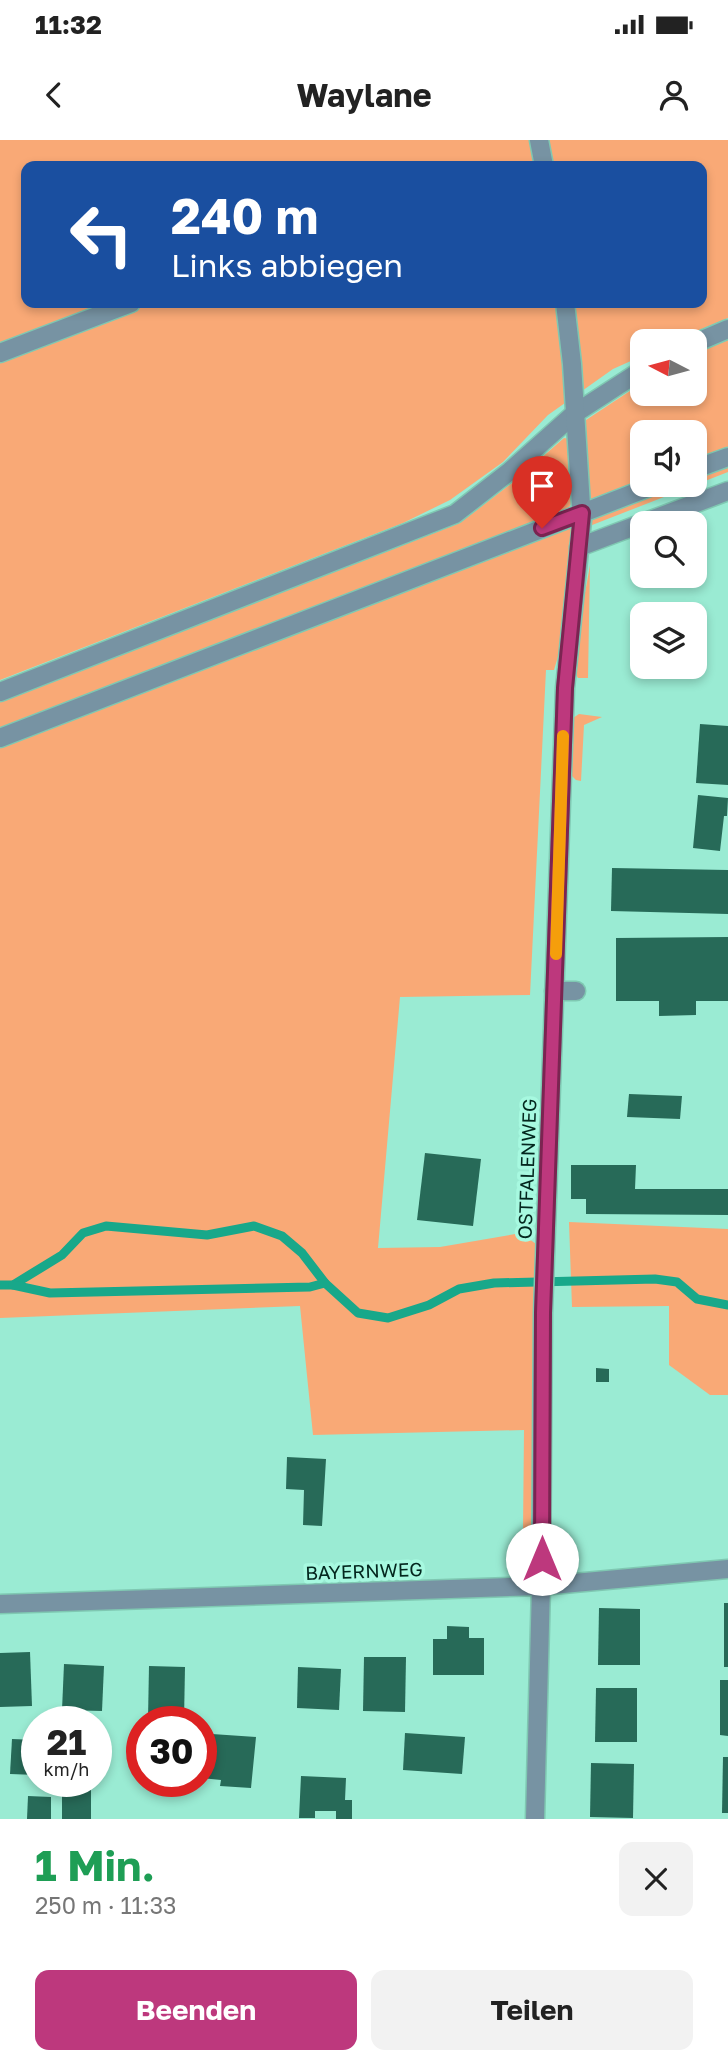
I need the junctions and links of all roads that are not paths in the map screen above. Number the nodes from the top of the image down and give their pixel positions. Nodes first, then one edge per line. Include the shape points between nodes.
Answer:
1 (540, 140) edge
2 (543, 161) edge
3 (118, 308) edge
4 (566, 308) edge
5 (728, 329) edge
6 (707, 338) edge
7 (0, 353) edge
8 (630, 378) edge
9 (574, 414) junction
10 (728, 457) edge
11 (707, 465) edge
12 (728, 491) edge
13 (630, 496) edge
14 (582, 517) junction
15 (579, 547) junction
16 (0, 692) edge
17 (0, 738) edge
18 (554, 991) junction
19 (576, 991) dead end
20 (728, 1569) edge
21 (541, 1586) junction
22 (0, 1604) edge
23 (535, 1819) edge

1 - 2 street
3 - 7 street
4 - 9 street, OSTFALENWEG
5 - 6 street
8 - 9 street
9 - 14 street, OSTFALENWEG
9 - 16 street via 455,514
10 - 11 street
12 - 15 street
13 - 14 street
14 - 15 street, OSTFALENWEG
14 - 17 street
15 - 18 street, OSTFALENWEG via 565,688
18 - 19 street
18 - 21 street, OSTFALENWEG via 543,1313
20 - 21 street, BAYERNWEG
21 - 22 street, BAYERNWEG
21 - 23 street, OSTFALENWEG

